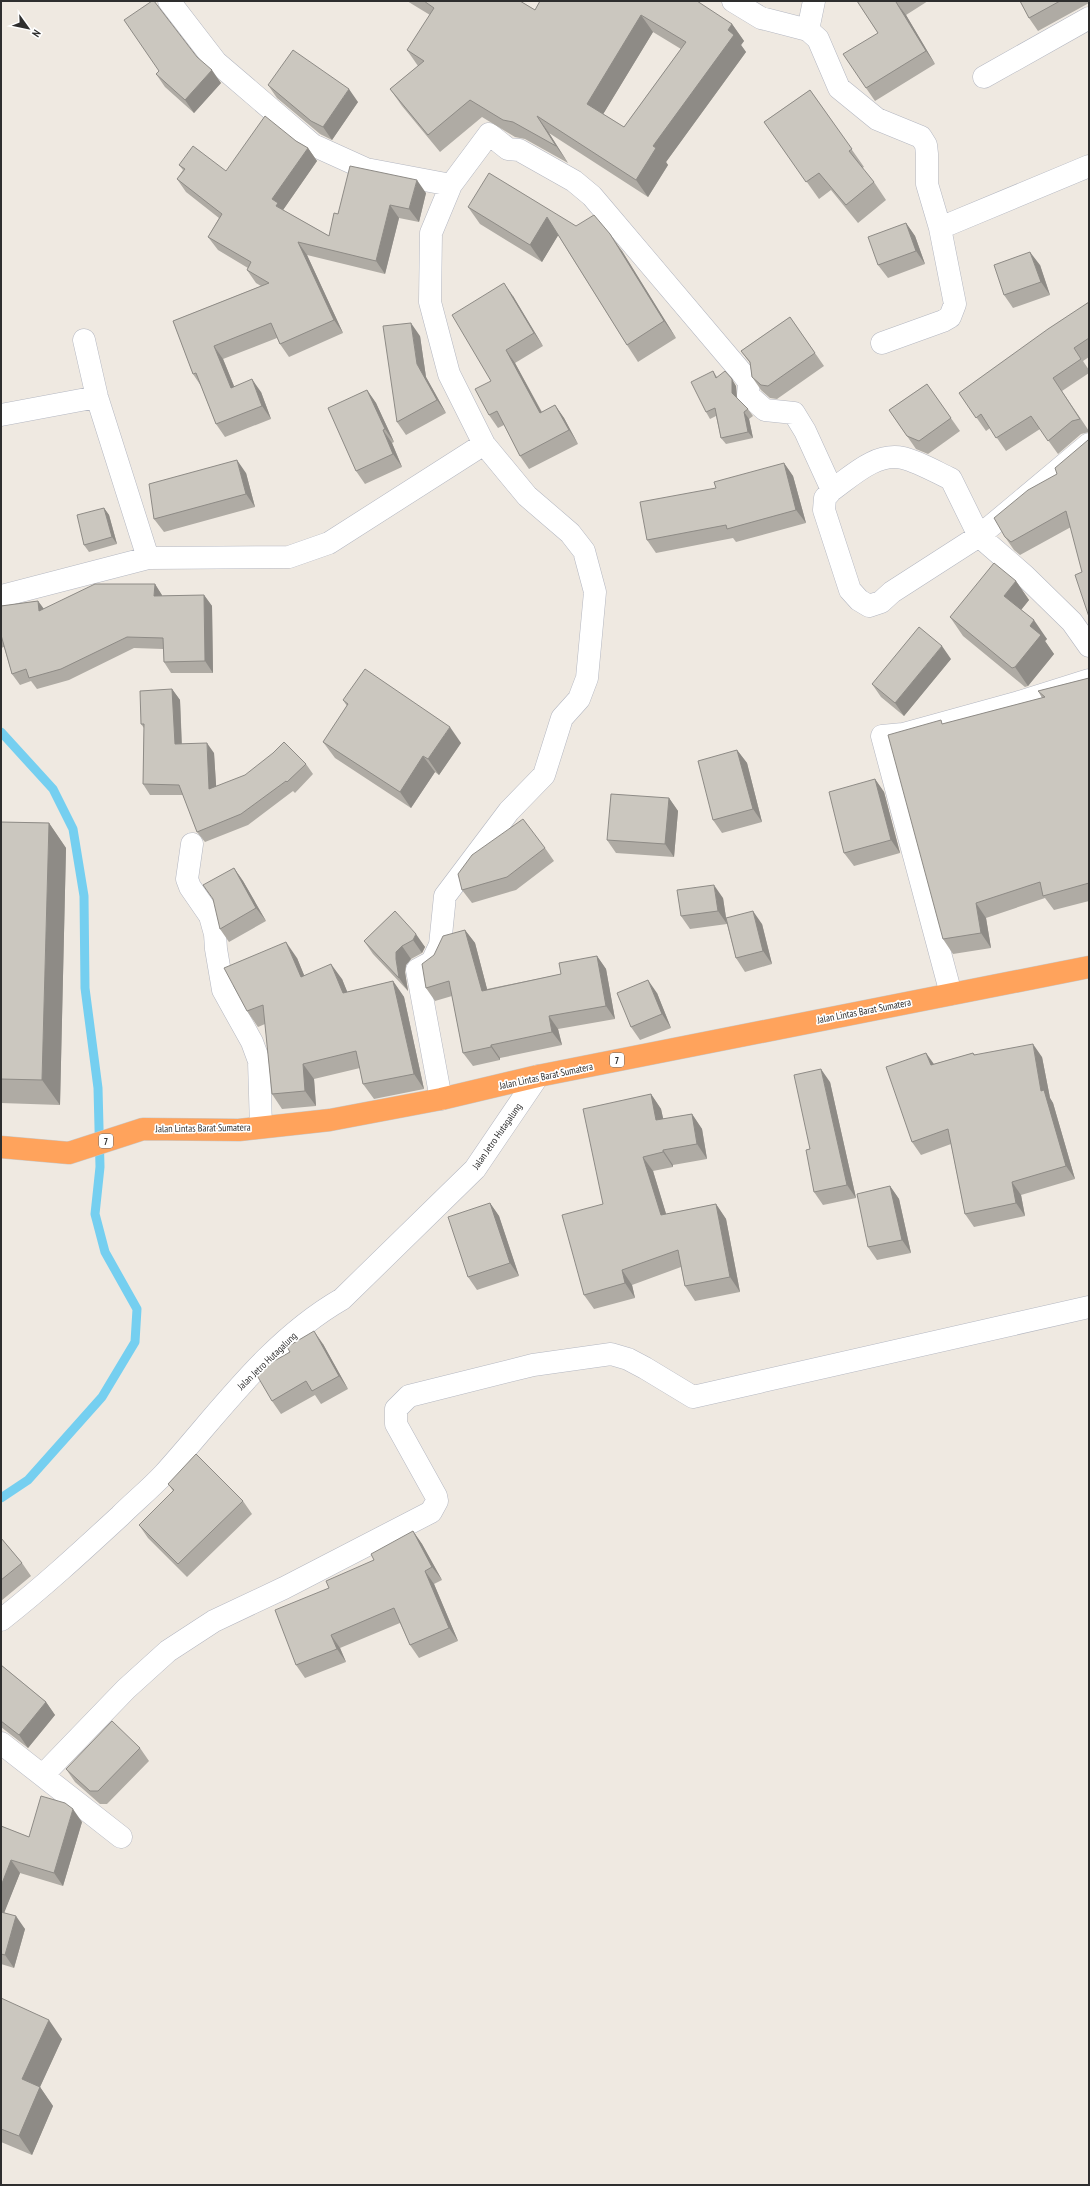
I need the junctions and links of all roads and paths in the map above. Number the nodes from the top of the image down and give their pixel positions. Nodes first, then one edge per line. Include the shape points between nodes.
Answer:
1 (169, 1) edge
2 (733, 1) edge
3 (814, 1) edge
4 (1089, 18) edge
5 (808, 30) junction
6 (984, 77) dead end
7 (1089, 166) edge
8 (451, 185) junction
9 (940, 228) junction
10 (84, 340) dead end
11 (882, 343) dead end
12 (97, 397) junction
13 (1, 416) edge
14 (484, 444) junction
15 (1089, 444) edge
16 (832, 490) junction
17 (979, 536) junction
18 (148, 558) junction
19 (1, 596) edge
20 (1089, 646) edge
21 (1089, 680) edge
22 (192, 844) dead end
23 (1089, 966) edge
24 (951, 994) junction
25 (538, 1076) junction
26 (441, 1099) junction
27 (261, 1127) junction
28 (1, 1147) edge
29 (1089, 1307) edge
30 (1, 1620) edge
31 (1, 1743) edge
32 (43, 1775) junction
33 (121, 1837) dead end

1 - 8 street via 216,62 313,145 366,168
2 - 5 street via 761,18
3 - 5 street
4 - 6 street
5 - 9 street via 818,39 839,88 877,119 921,137 926,145 929,190
7 - 9 street
8 - 14 street via 431,233 430,302 449,374
8 - 16 street via 489,134 508,148 519,150 574,181 592,196 742,373 749,382 748,395 765,410 794,413
9 - 11 street via 954,310 943,321
10 - 12 street
12 - 13 street
12 - 18 street
14 - 18 street via 329,543 309,552 289,557
14 - 26 street via 527,496 570,533 584,551 595,592 587,678 579,699 562,718 544,775 509,811 445,896 440,945 432,962 417,970
15 - 17 street
16 - 17 street via 870,463 887,458 904,459 951,479
16 - 17 street via 825,498 824,510 850,590 869,606 880,602
17 - 20 street via 1072,622
18 - 19 street
21 - 24 street via 903,734 882,736
22 - 27 street via 187,879 210,916 215,934 222,990 252,1042 259,1061
23 - 24 highway, Jalan Lintas Barat Sumatera / 7
24 - 25 highway, Jalan Lintas Barat Sumatera / 7
25 - 26 highway, Jalan Lintas Barat Sumatera / 7
25 - 30 street, Jalan Jetro Hutagalung via 475,1169 342,1299 324,1309 282,1343 210,1417 163,1475
26 - 27 highway, Jalan Lintas Barat Sumatera / 7 via 330,1120
27 - 28 highway, Jalan Lintas Barat Sumatera / 7 via 239,1130 143,1129 68,1152
29 - 32 street via 693,1397 628,1359 611,1354 533,1365 409,1396 396,1409 396,1424 436,1496 437,1501 431,1512 214,1621 168,1651 126,1689
31 - 32 street
32 - 33 street

